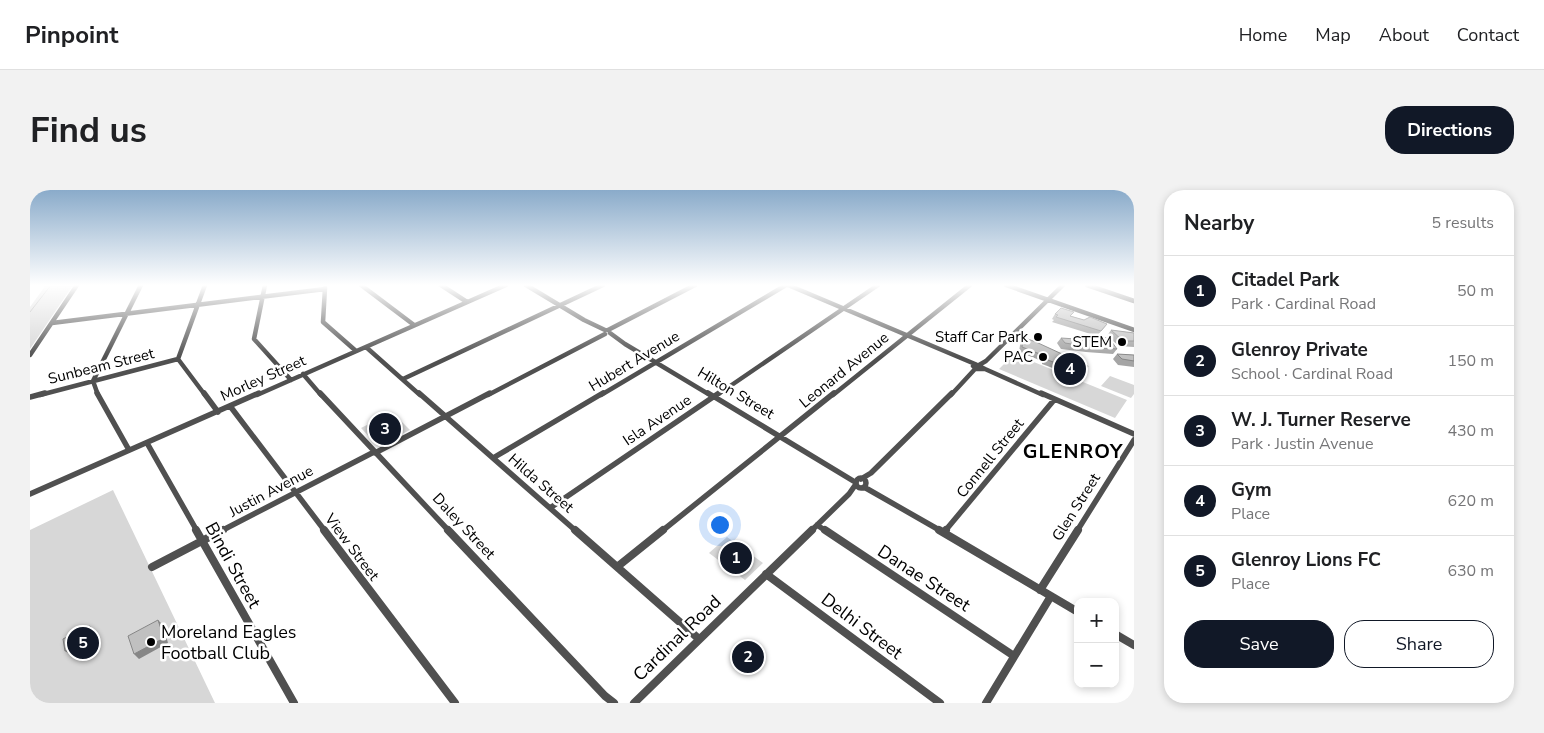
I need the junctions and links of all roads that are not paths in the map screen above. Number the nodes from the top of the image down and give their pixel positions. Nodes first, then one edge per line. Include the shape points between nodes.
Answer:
1 (61, 309) edge
2 (129, 309) edge
3 (166, 309) edge
4 (197, 309) edge
5 (261, 309) edge
6 (324, 309) edge
7 (392, 309) edge
8 (452, 309) edge
9 (554, 309) edge
10 (565, 309) edge
11 (650, 309) edge
12 (746, 309) edge
13 (843, 309) joint
14 (940, 309) edge
15 (1039, 309) edge
16 (1074, 309) edge
17 (126, 314) junction
18 (52, 323) junction
19 (414, 326) junction
20 (1134, 330) edge
21 (606, 332) junction
22 (906, 336) junction
23 (366, 347) junction
24 (356, 351) junction
25 (30, 355) edge
26 (178, 359) junction
27 (656, 362) junction
28 (979, 367) junction
29 (303, 374) junction
30 (403, 379) junction
31 (93, 380) junction
32 (291, 380) junction
33 (30, 397) edge
34 (714, 397) junction
35 (1054, 400) junction
36 (230, 406) junction
37 (218, 412) junction
38 (445, 416) junction
39 (1134, 434) edge
40 (781, 436) junction
41 (1134, 440) edge
42 (147, 443) junction
43 (130, 450) junction
44 (374, 452) junction
45 (494, 458) junction
46 (861, 483) junction
47 (295, 493) junction
48 (30, 494) edge
49 (550, 508) junction
50 (816, 525) junction
51 (944, 533) junction
52 (202, 541) junction
53 (617, 567) junction
54 (152, 568) dead end
55 (766, 574) junction
56 (1040, 590) junction
57 (1051, 596) junction
58 (1074, 610) edge
59 (1119, 636) edge
60 (699, 639) junction
61 (1134, 645) edge
62 (1014, 656) junction
63 (608, 700) edge
64 (634, 702) edge
65 (294, 703) edge
66 (455, 703) edge
67 (614, 703) edge
68 (940, 703) edge
69 (986, 703) edge

1 - 18 street
2 - 17 street
3 - 17 street
4 - 26 street
5 - 32 street via 254,340
6 - 24 street via 323,322
7 - 19 street
8 - 19 street, Morley Street
9 - 30 street
10 - 21 street, Hilton Street
11 - 21 street, Justin Avenue
12 - 27 street, Hubert Avenue
13 - 22 street
13 - 34 street, Isla Avenue
14 - 22 street, Leonard Avenue
15 - 28 street, Cardinal Road
16 - 20 street
17 - 18 street
17 - 31 street
18 - 25 street
19 - 23 street, Morley Street
21 - 27 street, Hilton Street
21 - 38 street, Justin Avenue
22 - 28 street
22 - 40 street, Leonard Avenue
23 - 24 street, Morley Street
23 - 30 street, Hilda Street
24 - 29 street, Morley Street
26 - 31 street, Sunbeam Street
26 - 37 street
27 - 34 street, Hilton Street
27 - 45 street, Hubert Avenue
28 - 35 street
28 - 46 street, Cardinal Road
29 - 32 street, Morley Street
29 - 44 street, Daley Street
30 - 38 street, Hilda Street
31 - 33 street, Sunbeam Street
31 - 43 street
32 - 36 street, Morley Street
34 - 40 street, Hilton Street
34 - 49 street, Isla Avenue
35 - 39 street
35 - 51 street, Connell Street
36 - 37 street, Morley Street
36 - 47 street, View Street
37 - 42 street, Morley Street
38 - 44 street, Justin Avenue
38 - 45 street, Hilda Street
40 - 46 street, Hilton Street
40 - 53 street, Leonard Avenue
41 - 56 street, Glen Street
42 - 43 street, Morley Street
42 - 52 street, Bindi Street
43 - 48 street, Morley Street
44 - 47 street, Justin Avenue
44 - 63 street, Daley Street
45 - 49 street, Hilda Street
46 - 50 street, Cardinal Road
46 - 51 street, Hilton Street
47 - 52 street, Justin Avenue
47 - 66 street, View Street
49 - 53 street, Hilda Street
50 - 55 street, Cardinal Road
50 - 62 street, Danae Street
51 - 56 street, Hilton Street
52 - 54 street, Justin Avenue
52 - 65 street, Bindi Street
53 - 60 street, Hilda Street
55 - 60 street, Cardinal Road
55 - 68 street, Delhi Street
56 - 57 street, Hilton Street
57 - 58 street, Hilton Street
57 - 62 street
59 - 61 street
60 - 64 street, Cardinal Road
62 - 69 street
63 - 67 street, Daley Street

